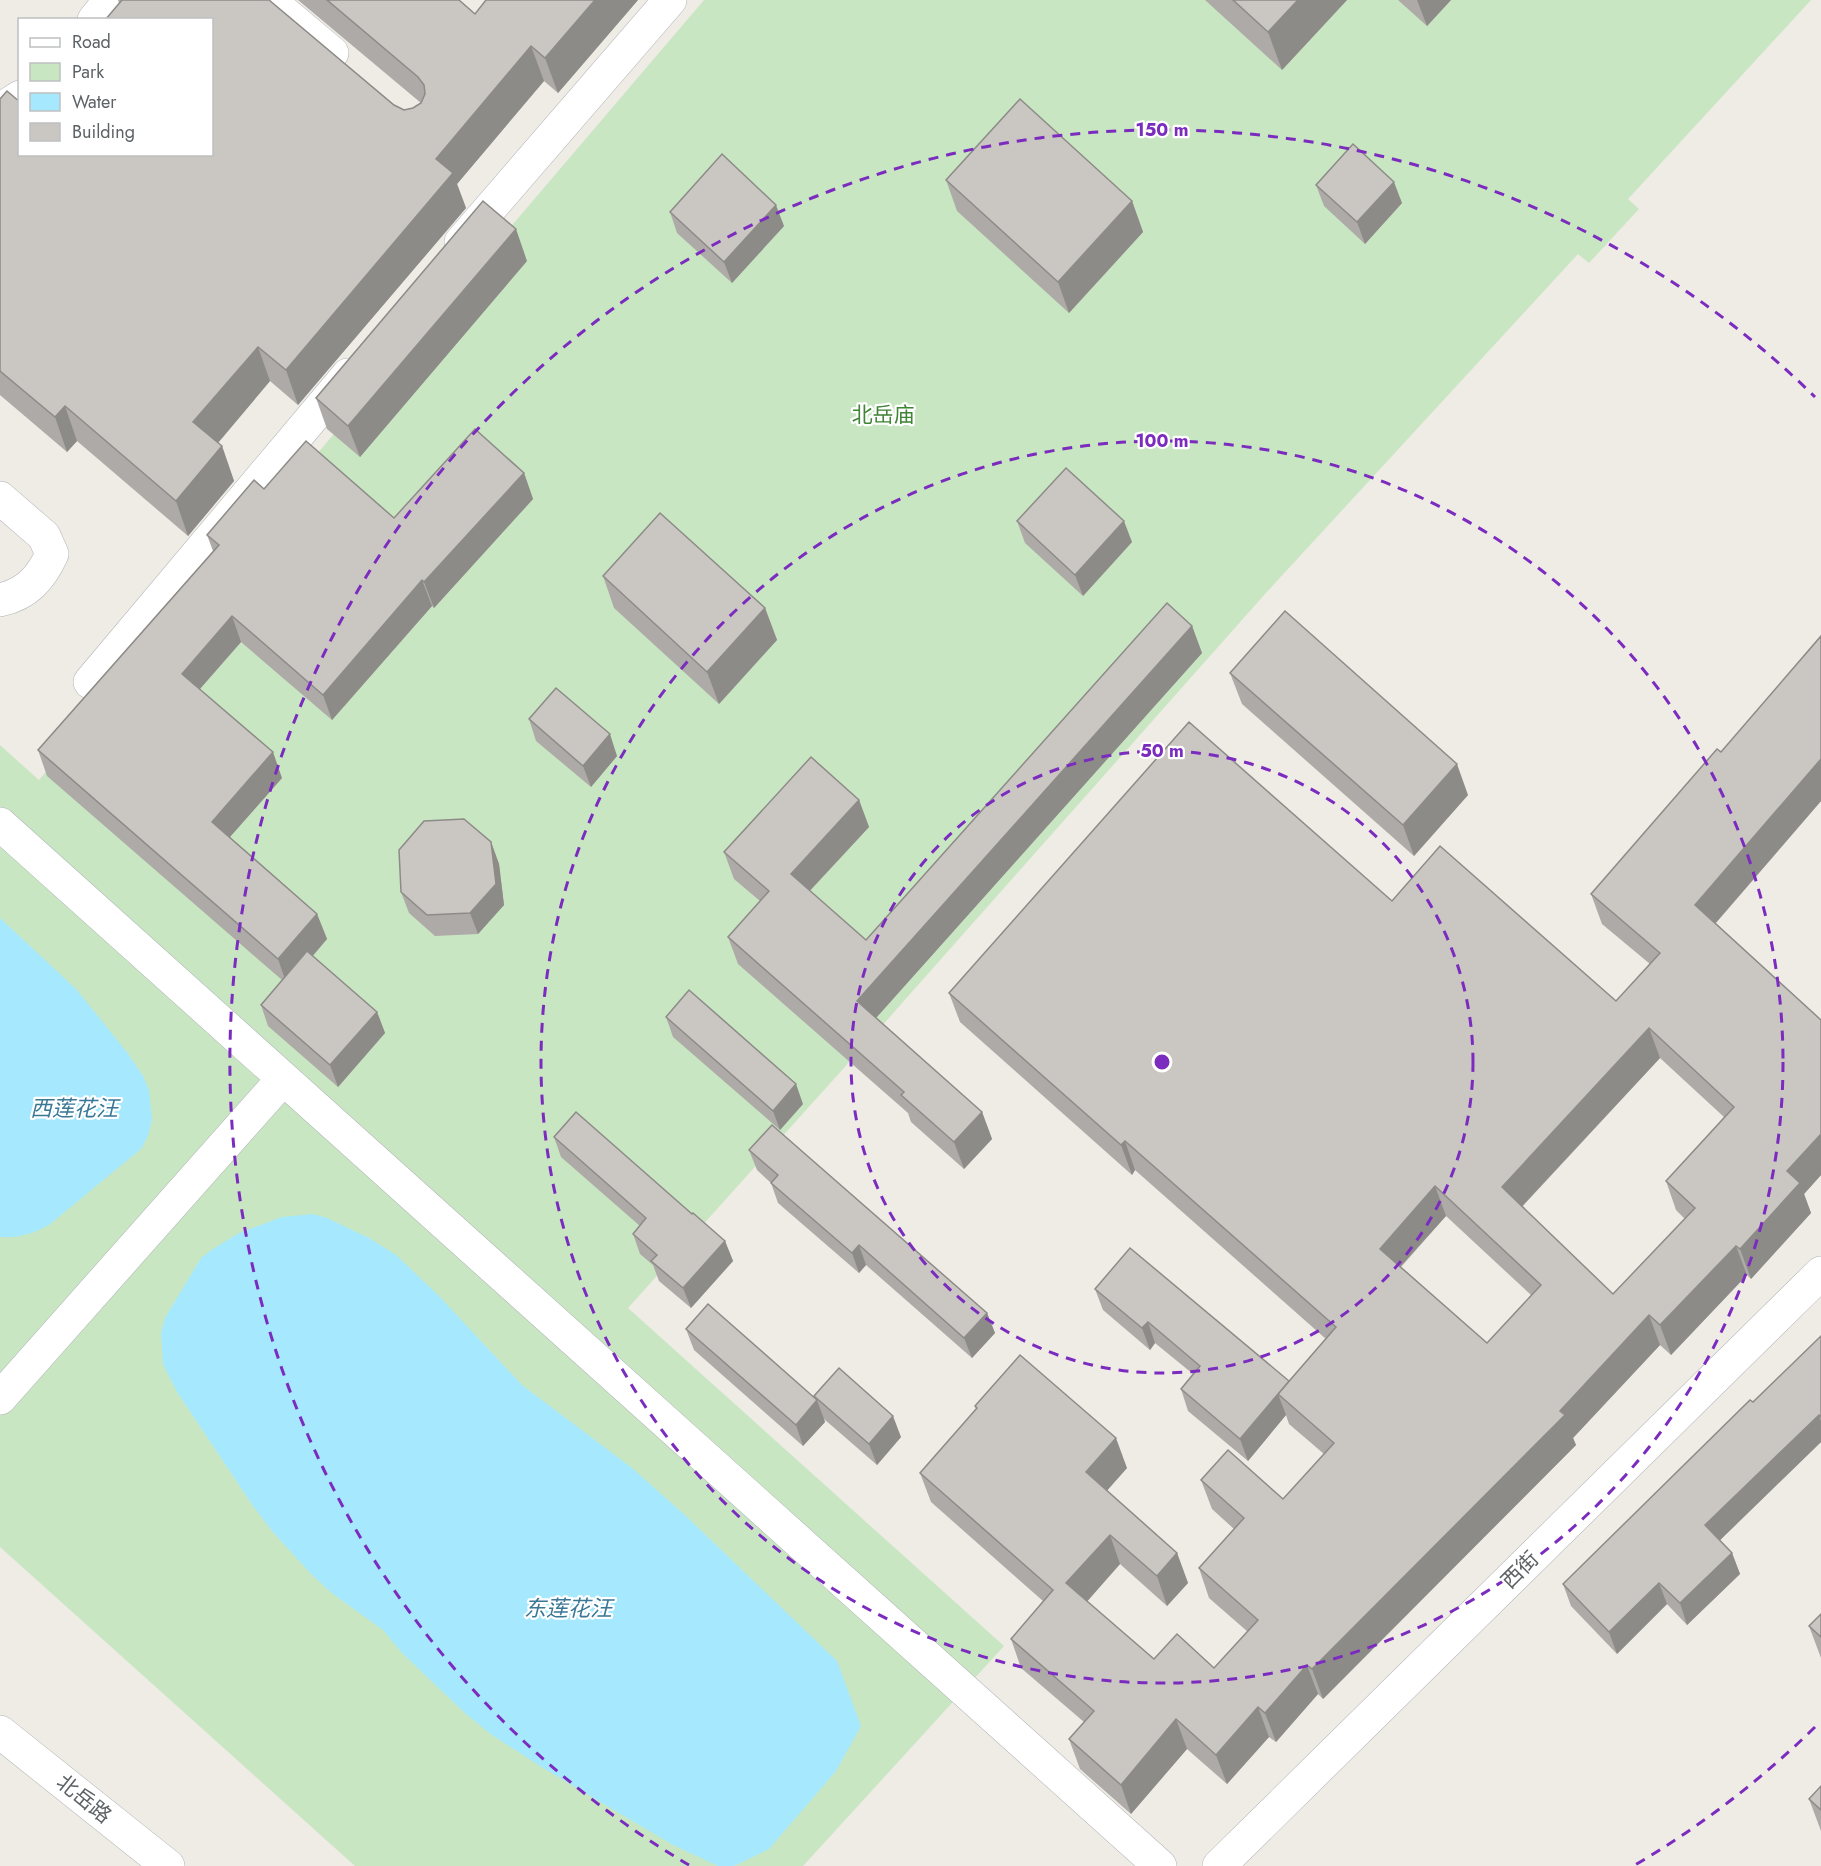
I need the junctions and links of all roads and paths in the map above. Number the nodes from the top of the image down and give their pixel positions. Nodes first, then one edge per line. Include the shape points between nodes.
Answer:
1 (110, 0) edge
2 (269, 0) edge
3 (669, 0) edge
4 (96, 18) edge
5 (357, 74) edge
6 (18, 98) edge
7 (0, 110) edge
8 (445, 261) edge
9 (368, 352) edge
10 (0, 498) edge
11 (0, 600) edge
12 (90, 682) dead end
13 (0, 824) edge
14 (283, 1079) junction
15 (1821, 1273) edge
16 (0, 1398) edge
17 (0, 1732) edge
18 (168, 1866) edge
19 (1160, 1866) edge
20 (1219, 1866) edge

1 - 4 street
2 - 5 street
3 - 8 street
6 - 7 street
9 - 12 street
10 - 11 street via 44,536 52,554 44,571 28,588
13 - 14 street
14 - 16 street
14 - 19 street
15 - 20 street, 西街
17 - 18 street, 北岳路

